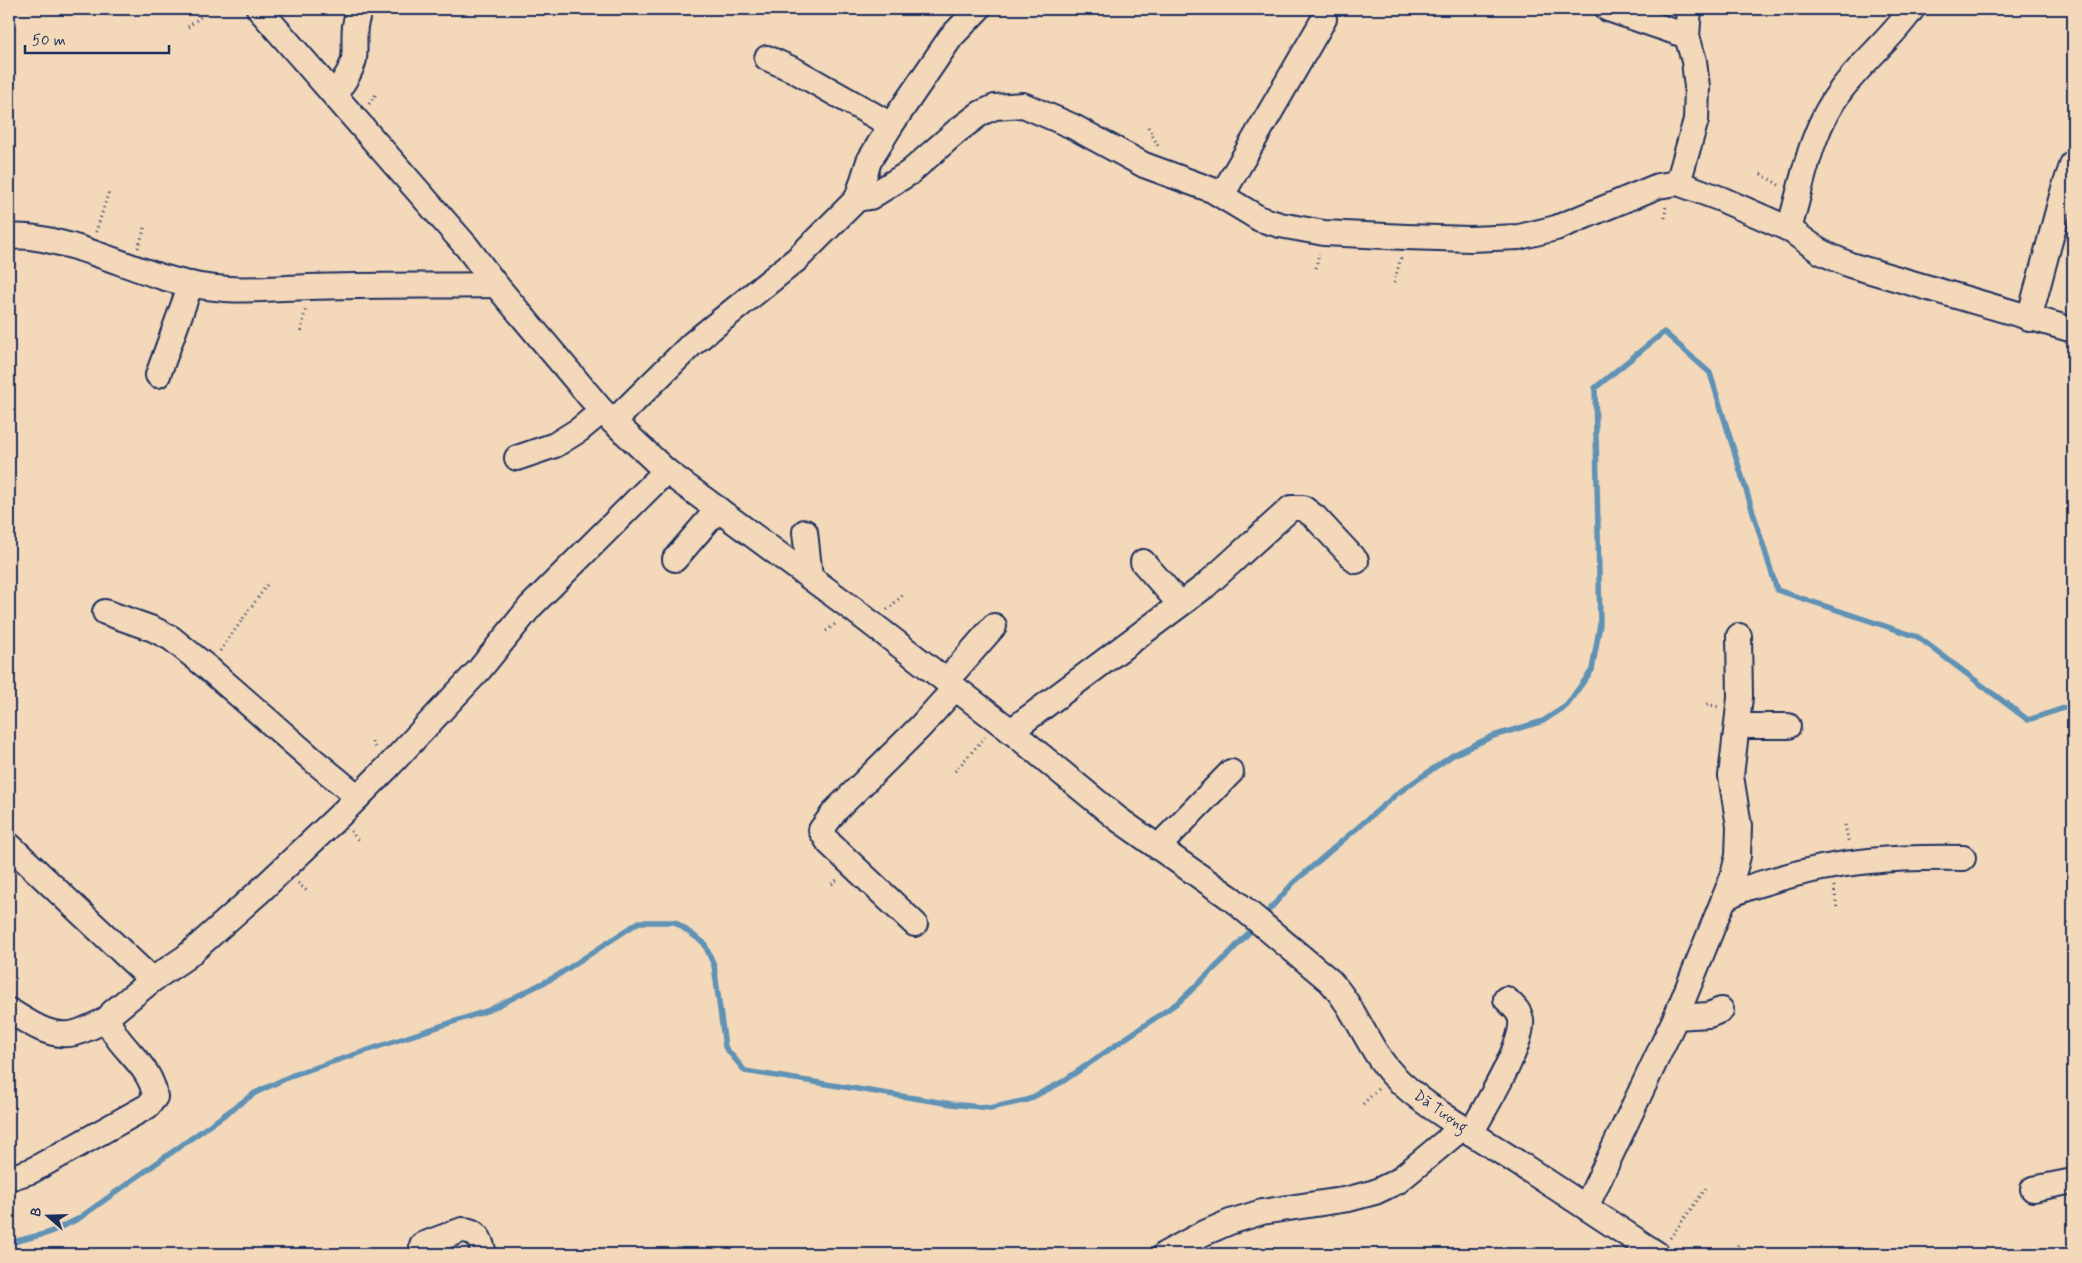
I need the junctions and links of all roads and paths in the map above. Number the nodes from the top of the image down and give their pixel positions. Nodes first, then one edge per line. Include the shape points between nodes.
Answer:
1 (210, 9) edge
2 (259, 9) edge
3 (361, 9) edge
4 (978, 9) edge
5 (1608, 9) edge
6 (1689, 9) edge
7 (1912, 9) edge
8 (1324, 19) dead end
9 (188, 27) dead end
10 (1687, 36) junction
11 (767, 58) dead end
12 (334, 94) junction
13 (892, 125) junction
14 (2073, 164) edge
15 (1678, 183) junction
16 (110, 191) dead end
17 (1222, 195) junction
18 (857, 200) junction
19 (1789, 229) junction
20 (9, 237) edge
21 (90, 251) junction
22 (191, 284) junction
23 (496, 285) junction
24 (2029, 319) junction
25 (2073, 330) edge
26 (158, 375) dead end
27 (607, 416) junction
28 (517, 458) dead end
29 (666, 471) junction
30 (718, 509) junction
31 (805, 532) dead end
32 (675, 559) dead end
33 (1356, 561) dead end
34 (1143, 562) dead end
35 (810, 577) junction
36 (267, 585) dead end
37 (1180, 604) junction
38 (106, 612) dead end
39 (994, 626) dead end
40 (1739, 636) dead end
41 (208, 668) junction
42 (950, 684) junction
43 (1005, 726) junction
44 (1737, 726) junction
45 (1788, 726) dead end
46 (955, 771) dead end
47 (1231, 772) dead end
48 (358, 796) junction
49 (9, 845) edge
50 (1158, 847) junction
51 (1962, 858) dead end
52 (1724, 899) junction
53 (915, 924) dead end
54 (152, 980) junction
55 (1506, 998) dead end
56 (1721, 1010) dead end
57 (10, 1011) dead end
58 (1676, 1017) junction
59 (108, 1019) junction
60 (1467, 1130) junction
61 (9, 1178) edge
62 (2073, 1181) edge
63 (1708, 1187) dead end
64 (2033, 1189) dead end
65 (1586, 1207) junction
66 (1740, 1242) dead end
67 (422, 1245) dead end
68 (1663, 1247) edge
69 (484, 1254) edge
70 (1165, 1254) edge
71 (1732, 1254) edge

1 - 9 path
2 - 12 street, Dã Tượng
3 - 12 street via 356,22 354,60
4 - 13 street via 951,38
5 - 10 street
6 - 10 street
7 - 19 street via 1840,90 1818,128
8 - 17 street
10 - 15 street via 1697,86 1696,120
11 - 13 street
12 - 23 street, Dã Tượng
13 - 18 street via 869,161
14 - 24 street
15 - 17 street via 1658,186 1556,228 1519,237 1470,239 1324,233 1260,219
15 - 19 street
16 - 21 path
17 - 18 street via 1144,164 1038,110 1024,105 1006,105 981,113 909,173 870,197
18 - 27 street via 796,259
19 - 24 street via 1821,252 1850,265
20 - 21 street via 42,238
21 - 22 street
22 - 23 street via 237,291
22 - 26 street
23 - 27 street, Dã Tượng
24 - 25 street
27 - 28 street via 555,445
27 - 29 street, Dã Tượng
29 - 30 street, Dã Tượng
29 - 48 street via 530,607 480,669
30 - 32 street
30 - 35 street, Dã Tượng
31 - 35 street
33 - 37 street via 1314,517 1302,508 1291,508 1205,586
34 - 37 street
35 - 42 street, Dã Tượng
36 - 41 path
37 - 43 street
38 - 41 street via 171,638
39 - 42 street
40 - 44 street
41 - 48 street
42 - 43 street, Dã Tượng
42 - 53 street via 920,727 836,810 821,830 829,843
43 - 46 path
43 - 50 street, Dã Tượng via 1118,819
44 - 45 street
44 - 52 street via 1731,776 1739,826 1738,856
47 - 50 street
48 - 54 street via 201,944
49 - 54 street
50 - 60 street, Dã Tượng via 1232,899 1330,981 1343,995 1369,1042 1393,1074 1412,1092
51 - 52 street via 1903,857 1812,868 1749,887
52 - 58 street
54 - 59 street
55 - 60 street via 1517,1010 1521,1021 1519,1034 1503,1073
56 - 58 street via 1709,1015
57 - 59 street via 39,1028 59,1034 76,1033
58 - 65 street
59 - 61 street via 111,1030 154,1084 155,1097 148,1106 31,1171
60 - 65 street, Dã Tượng
60 - 70 street via 1398,1181 1375,1192 1262,1212 1209,1231
62 - 64 street
63 - 68 path
65 - 68 street, Dã Tượng
66 - 71 path
67 - 69 street via 468,1230 478,1236

